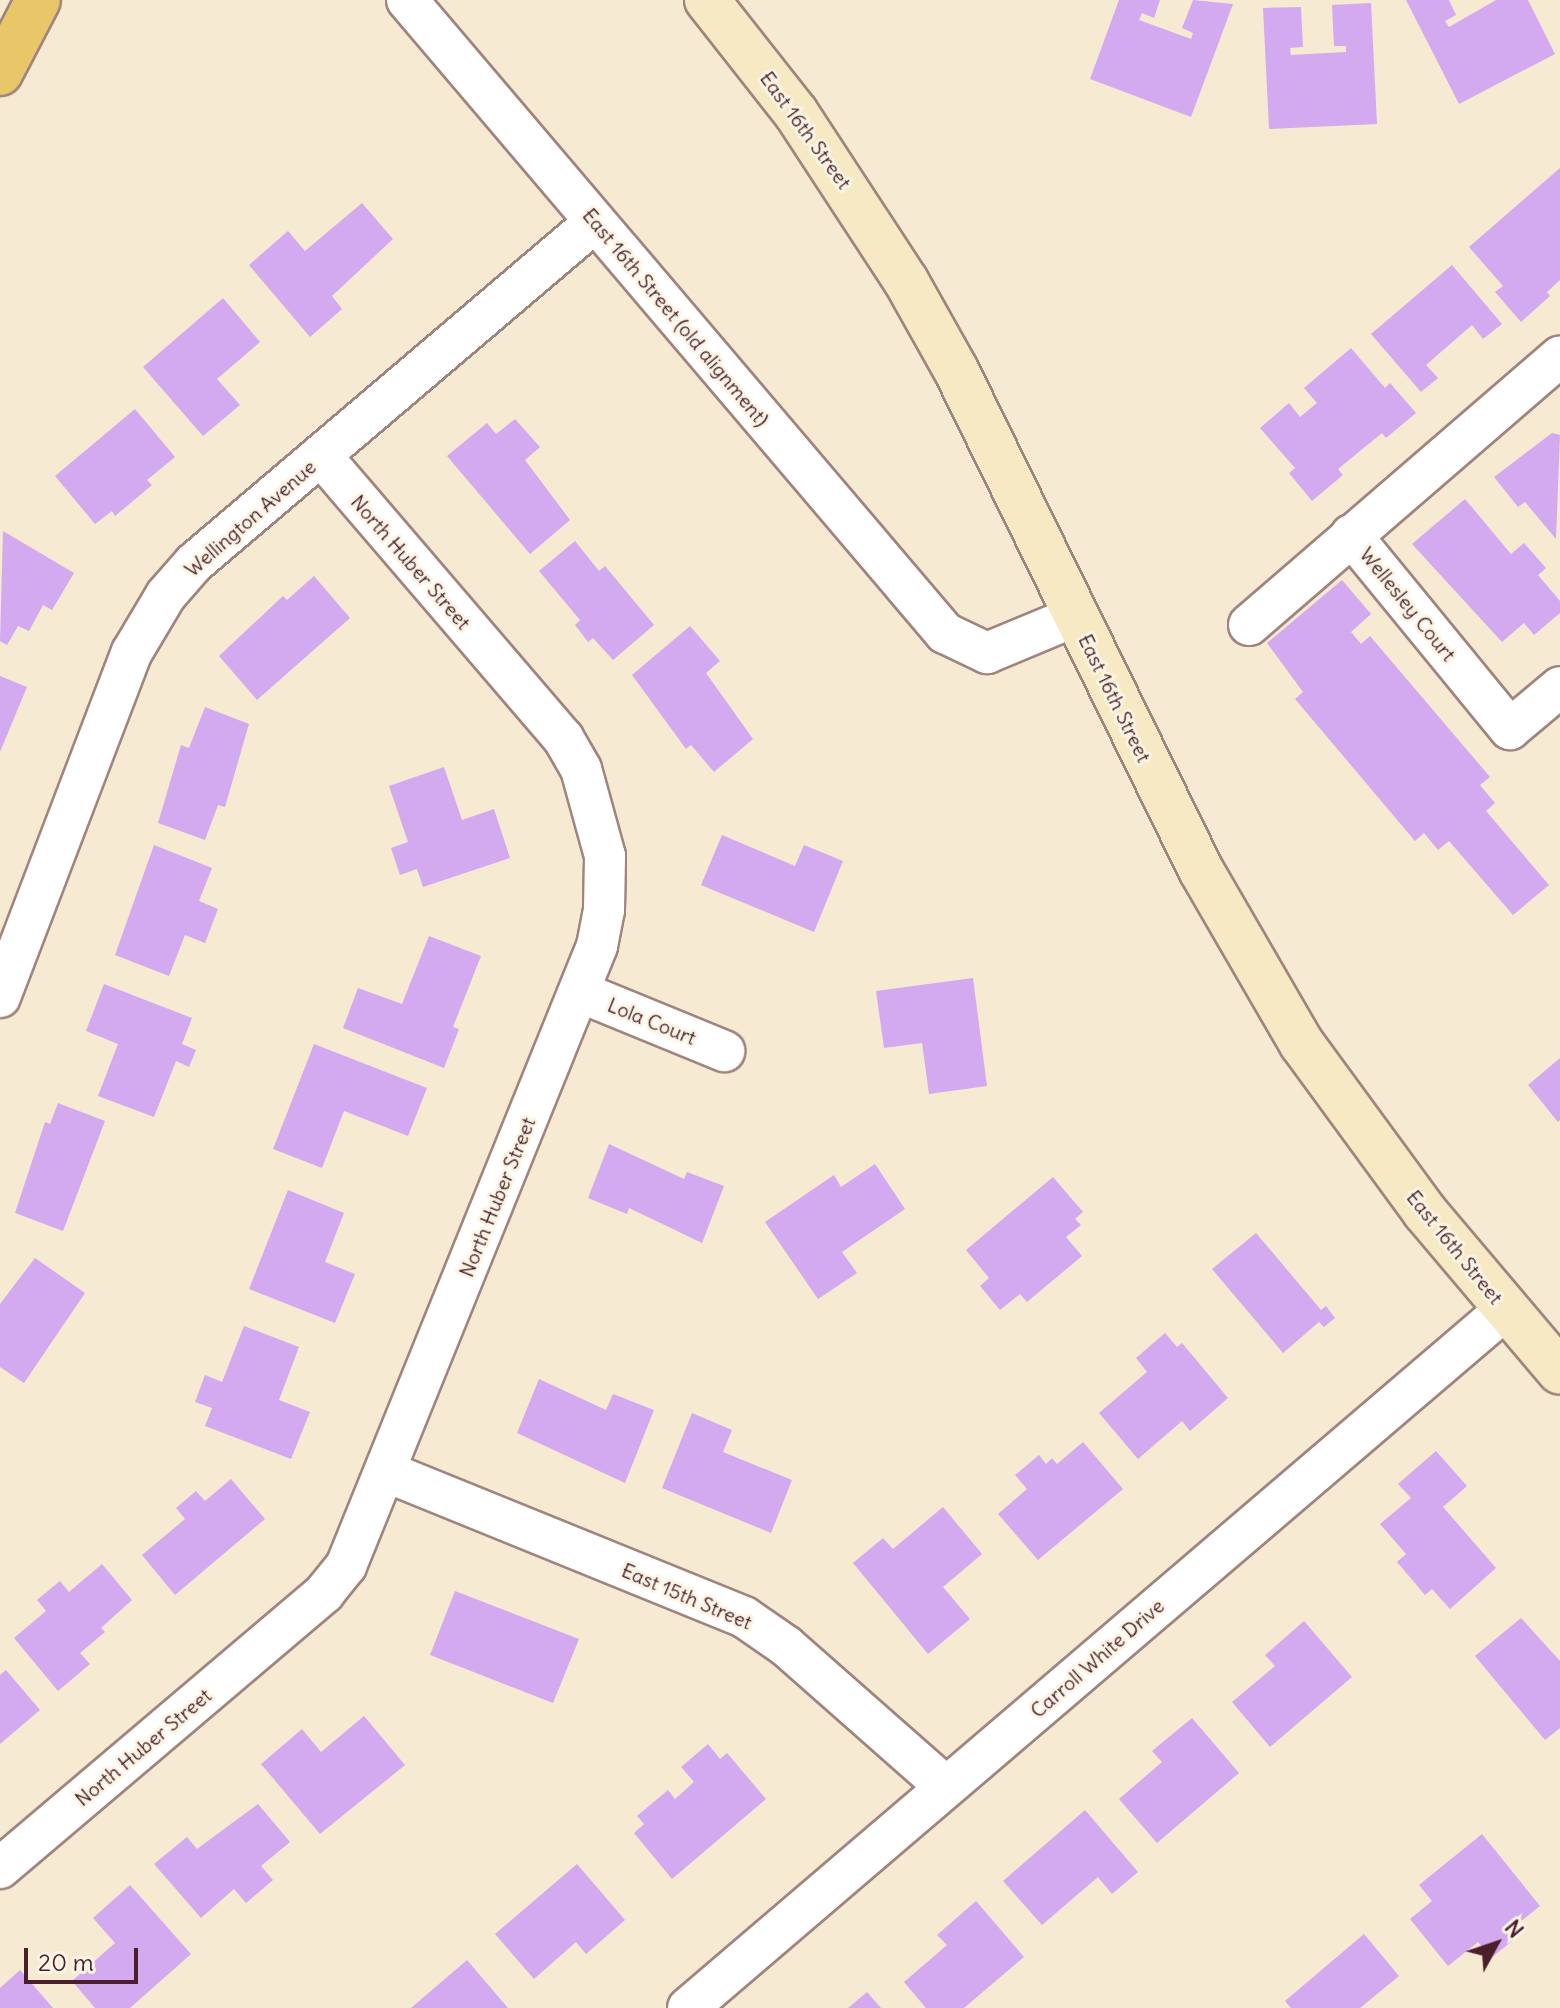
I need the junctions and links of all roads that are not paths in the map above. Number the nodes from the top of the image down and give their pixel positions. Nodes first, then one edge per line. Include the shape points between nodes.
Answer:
1 (38, 0) edge
2 (407, 0) edge
3 (707, 0) edge
4 (0, 73) edge
5 (595, 222) junction
6 (1560, 357) edge
7 (321, 456) junction
8 (1351, 535) junction
9 (1076, 616) junction
10 (1249, 625) dead end
11 (1560, 687) edge
12 (580, 992) junction
13 (0, 997) edge
14 (724, 1051) dead end
15 (1506, 1309) junction
16 (1560, 1372) edge
17 (387, 1472) junction
18 (946, 1787) junction
19 (0, 1868) edge
20 (688, 2008) edge

1 - 4 highway
2 - 5 street, East 16th Street (old alignment)
3 - 9 street, East 16th Street via 796,113 906,281 956,370
5 - 7 street, Wellington Avenue
5 - 9 street, East 16th Street (old alignment) via 945,633 987,653
6 - 8 street
7 - 12 street, North Huber Street via 563,738 581,769 598,821 605,893 597,946
7 - 13 street, Wellington Avenue via 194,563 152,614 132,652
8 - 10 street, Wellesley Court
8 - 11 street, Wellesley Court via 1510,729
9 - 15 street, East 16th Street via 1201,870 1302,1044 1407,1188
12 - 14 street, Lola Court
12 - 17 street, North Huber Street
15 - 16 street, East 16th Street
15 - 18 street, Carroll White Drive
17 - 18 street, East 15th Street via 744,1617 786,1646
17 - 19 street, North Huber Street via 359,1541 332,1585
18 - 20 street, Carroll White Drive

